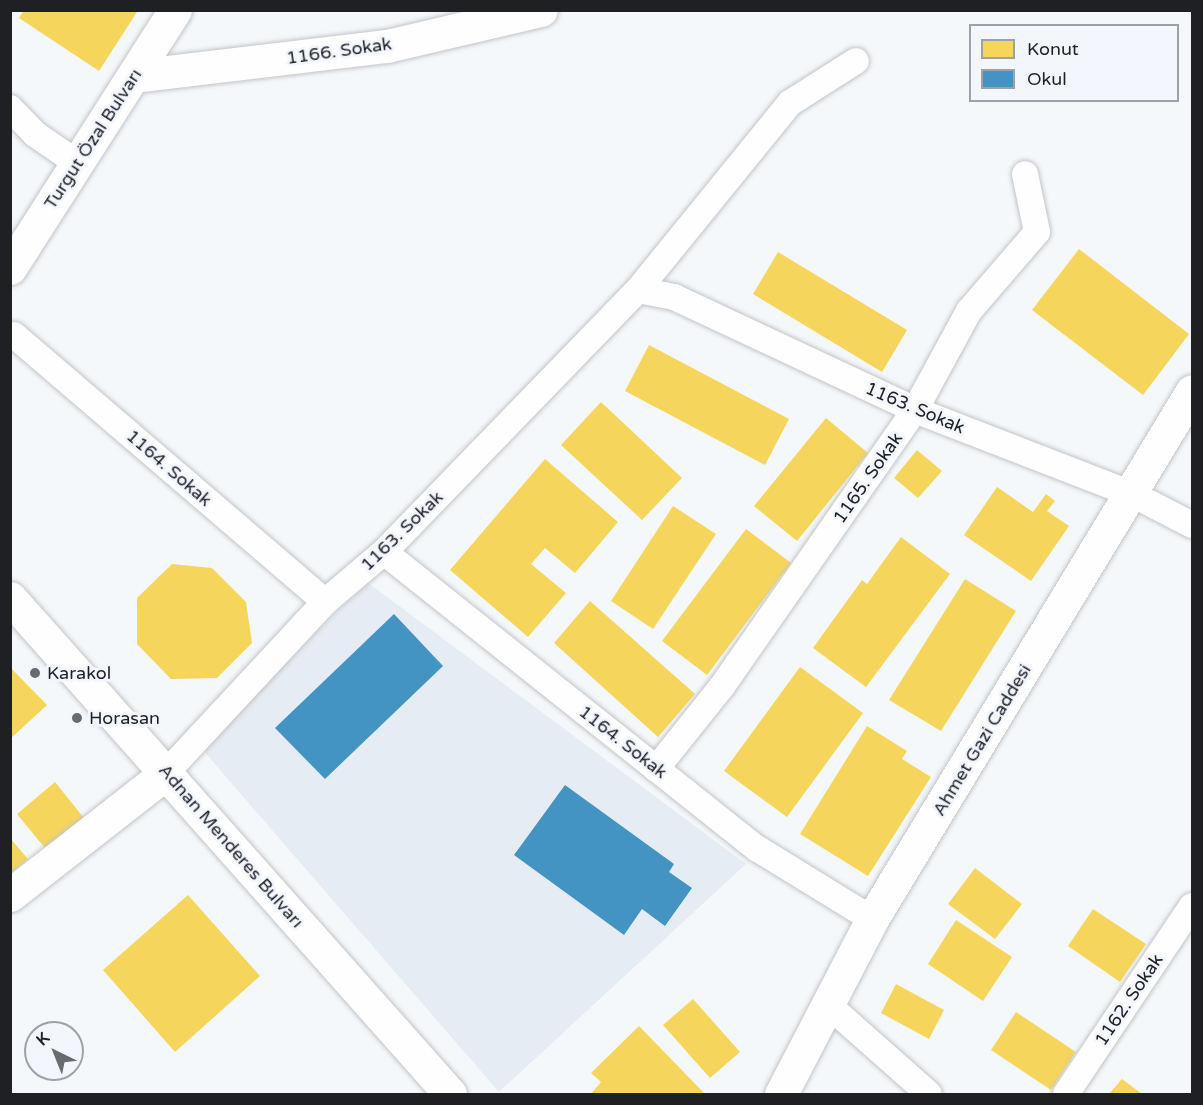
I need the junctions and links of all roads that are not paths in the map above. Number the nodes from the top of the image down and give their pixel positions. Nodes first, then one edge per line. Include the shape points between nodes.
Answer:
1 (175, 10) edge
2 (541, 10) edge
3 (856, 61) dead end
4 (134, 76) junction
5 (10, 108) edge
6 (77, 163) junction
7 (1026, 174) dead end
8 (10, 268) edge
9 (638, 290) junction
10 (14, 335) dead end
11 (1192, 391) edge
12 (915, 410) junction
13 (1132, 494) junction
14 (1192, 525) edge
15 (384, 552) junction
16 (10, 598) edge
17 (325, 602) junction
18 (657, 769) junction
19 (166, 773) junction
20 (10, 895) edge
21 (1192, 906) edge
22 (872, 919) junction
23 (826, 1003) junction
24 (450, 1095) edge
25 (781, 1095) edge
26 (929, 1095) edge
27 (1066, 1095) edge

1 - 4 street, Turgut Özal Bulvarı
2 - 4 street, 1166. Sokak via 387,46
3 - 9 street, 1163. Sokak via 790,104
4 - 6 street, Turgut Özal Bulvarı
5 - 6 street via 35,134
6 - 8 street, Turgut Özal Bulvarı
7 - 12 street, 1165. Sokak via 1037,232 969,311
9 - 12 street, 1163. Sokak via 674,297
9 - 15 street, 1163. Sokak
10 - 17 street, 1164. Sokak
11 - 13 street, Ahmet Gazi Caddesi
12 - 13 street, 1163. Sokak
12 - 18 street, 1165. Sokak via 723,685
13 - 14 street, 1163. Sokak
13 - 22 street, Ahmet Gazi Caddesi
15 - 17 street, 1163. Sokak
15 - 18 street, 1164. Sokak
16 - 19 street, Adnan Menderes Bulvarı
17 - 19 street, 1163. Sokak
18 - 22 street, 1164. Sokak via 758,849
19 - 20 street
19 - 24 street, Adnan Menderes Bulvarı
21 - 27 street, 1162. Sokak
22 - 23 street, Ahmet Gazi Caddesi
23 - 25 street, Ahmet Gazi Caddesi
23 - 26 street

